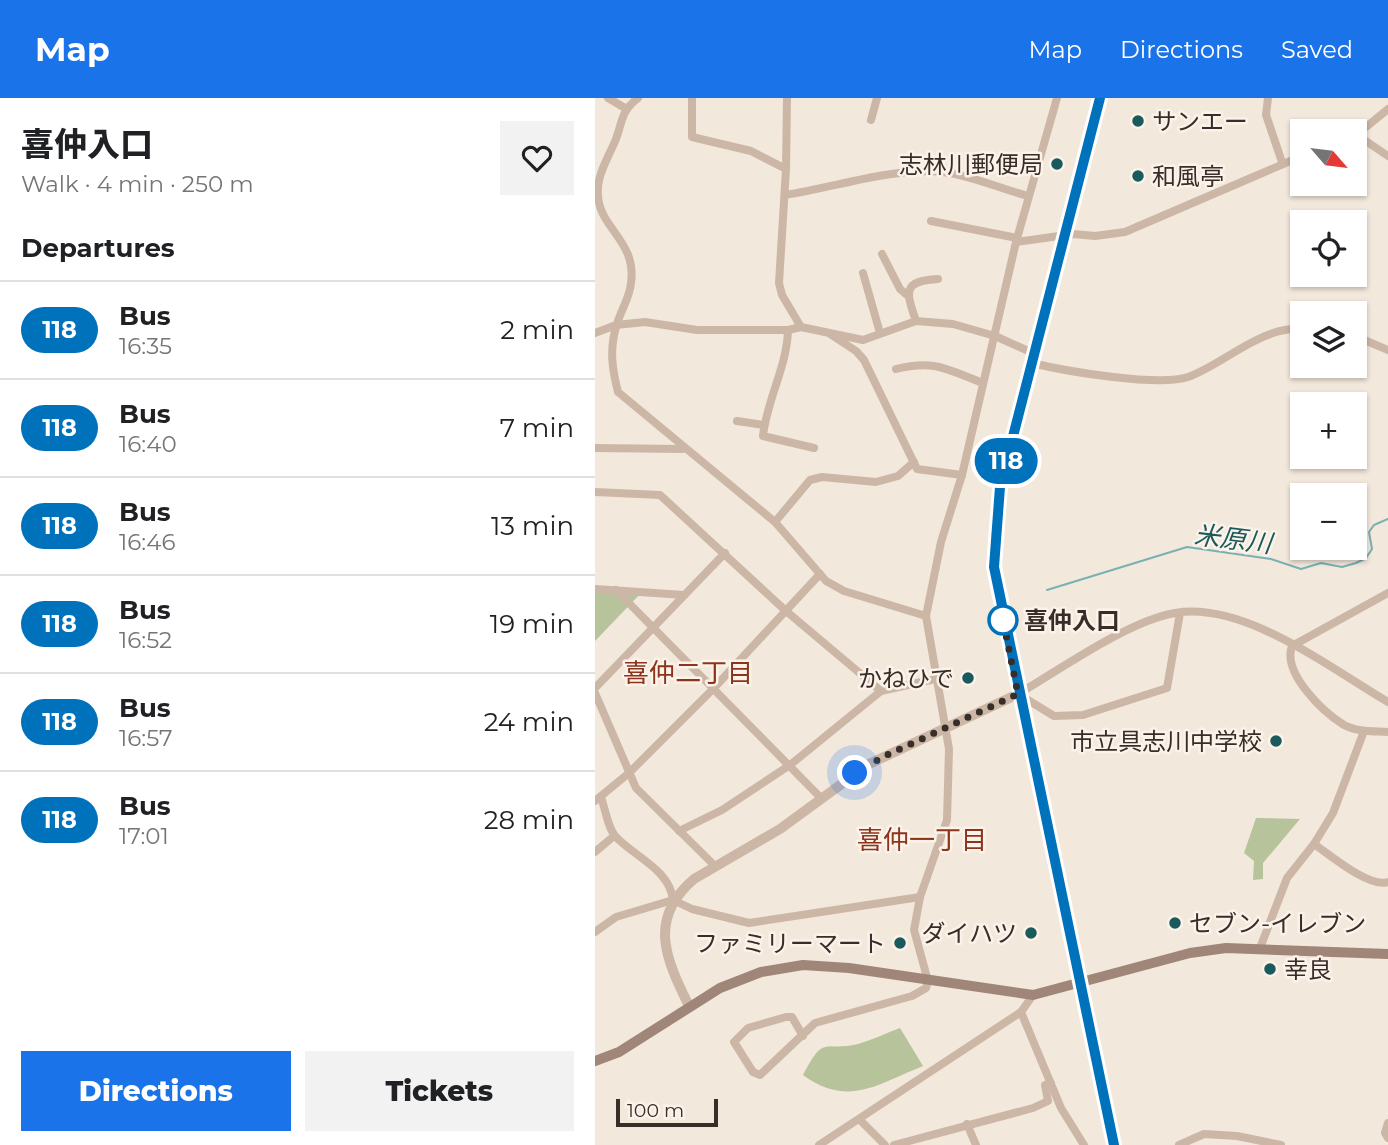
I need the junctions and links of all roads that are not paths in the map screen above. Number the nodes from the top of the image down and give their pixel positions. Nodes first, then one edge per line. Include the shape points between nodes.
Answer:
1 (608, 98) edge
2 (638, 98) edge
3 (692, 98) edge
4 (787, 98) edge
5 (877, 98) edge
6 (1057, 98) edge
7 (1100, 98) edge
8 (1268, 98) edge
9 (625, 108) junction
10 (1388, 109) edge
11 (871, 120) dead end
12 (1367, 127) edge
13 (1367, 143) edge
14 (1388, 156) edge
15 (1290, 160) edge
16 (1282, 162) junction
17 (786, 169) junction
18 (785, 195) junction
19 (1028, 196) junction
20 (931, 221) dead end
21 (1066, 235) junction
22 (1017, 240) junction
23 (882, 254) dead end
24 (863, 273) dead end
25 (939, 279) dead end
26 (907, 295) junction
27 (916, 321) junction
28 (616, 325) junction
29 (801, 327) junction
30 (788, 330) junction
31 (828, 332) junction
32 (1290, 332) edge
33 (595, 333) edge
34 (880, 333) junction
35 (995, 335) junction
36 (1367, 341) edge
37 (1388, 350) edge
38 (1034, 358) junction
39 (896, 369) dead end
40 (983, 383) junction
41 (737, 421) dead end
42 (764, 425) junction
43 (595, 448) edge
44 (814, 448) dead end
45 (682, 449) junction
46 (914, 462) junction
47 (962, 475) junction
48 (595, 492) edge
49 (775, 522) junction
50 (725, 553) junction
51 (820, 574) junction
52 (595, 589) edge
53 (616, 590) junction
54 (1388, 593) edge
55 (684, 595) junction
56 (786, 611) junction
57 (1180, 612) junction
58 (926, 616) junction
59 (655, 629) junction
60 (1292, 646) junction
61 (935, 679) junction
62 (714, 688) junction
63 (595, 690) edge
64 (881, 691) junction
65 (1018, 694) junction
66 (1388, 702) edge
67 (946, 729) junction
68 (1364, 731) junction
69 (1388, 733) edge
70 (790, 765) junction
71 (629, 773) junction
72 (821, 798) junction
73 (598, 799) edge
74 (679, 831) junction
75 (614, 836) junction
76 (1314, 844) junction
77 (595, 852) edge
78 (715, 866) junction
79 (1388, 882) edge
80 (920, 897) junction
81 (673, 900) junction
82 (597, 926) edge
83 (1260, 947) junction
84 (1388, 954) edge
85 (928, 981) junction
86 (1080, 984) junction
87 (1033, 995) junction
88 (689, 1006) junction
89 (1021, 1012) junction
90 (803, 1035) junction
91 (595, 1061) edge
92 (1051, 1083) junction
93 (860, 1120) junction
94 (1388, 1123) edge
95 (967, 1124) junction
96 (1388, 1138) edge
97 (819, 1145) edge
98 (885, 1145) edge
99 (894, 1145) edge
100 (976, 1145) edge
101 (1084, 1145) edge
102 (1114, 1145) edge
103 (1179, 1145) edge
104 (1281, 1145) edge

1 - 9 street
2 - 9 street
3 - 17 street via 692,137 751,151
4 - 17 street
5 - 11 street
6 - 19 street
7 - 21 main road
8 - 16 street via 1266,115
9 - 28 street via 600,176 598,195 601,209 631,259 631,284
10 - 12 street
13 - 14 street
15 - 16 street
16 - 21 street via 1125,232
17 - 18 street
18 - 19 street via 930,171 968,176
18 - 29 street via 779,283
19 - 22 street
20 - 22 street
21 - 22 street
21 - 38 main road
22 - 35 street
23 - 26 street
24 - 34 street
25 - 26 street via 919,280
26 - 27 street
27 - 34 street
27 - 35 street via 953,324
28 - 30 street via 645,322 697,330
28 - 33 street
28 - 45 street via 610,364 618,392
29 - 30 street
29 - 31 street
30 - 42 street via 787,352
31 - 34 street via 863,340
31 - 46 street via 864,360
32 - 38 street via 1263,338 1188,377 1170,380 1070,372
35 - 38 street
35 - 40 street
36 - 37 street
38 - 65 main road via 1000,487 994,549 996,584
39 - 40 street via 933,364
40 - 47 street
41 - 42 street
42 - 44 street via 764,436 770,440
43 - 45 street
45 - 49 street
46 - 47 street via 917,469
46 - 49 street via 898,477 876,482 810,480
47 - 58 street via 941,542
48 - 50 street via 660,495
49 - 51 street
50 - 55 street
50 - 56 street
51 - 56 street
51 - 58 street via 843,591
52 - 53 street
53 - 55 street
53 - 59 street
54 - 60 street
55 - 59 street
56 - 62 street
56 - 64 street
57 - 60 street via 1237,618
57 - 65 street via 1128,631
57 - 65 street via 1167,688 1083,715 1054,716
58 - 61 street
59 - 62 street
59 - 63 street
60 - 66 street
60 - 68 street via 1292,672 1312,697 1343,724
61 - 64 street
61 - 67 street
62 - 70 street
62 - 71 street
63 - 71 street
64 - 70 street
65 - 67 street
65 - 86 main road
67 - 72 street via 869,764
67 - 80 street via 947,820
68 - 69 street
68 - 76 street via 1333,813
70 - 72 street
70 - 74 street via 722,810
71 - 73 street
71 - 74 street via 636,788
72 - 78 street via 780,830
73 - 75 street
74 - 78 street
75 - 77 street
75 - 81 street via 649,861 672,889
76 - 79 street via 1349,869 1379,884
76 - 83 street via 1287,878
78 - 81 street
80 - 81 street via 749,922
80 - 85 street via 914,930
81 - 82 street
81 - 88 street via 665,922 666,948
83 - 84 main road
83 - 86 main road via 1190,953
85 - 87 main road
85 - 88 main road via 803,965 746,977
85 - 90 street via 926,988 912,996 815,1023
86 - 87 main road
86 - 102 main road
87 - 89 street
88 - 91 main road via 619,1052
89 - 92 street
89 - 93 street
90 - 90 street via 760,1075 753,1072 734,1042 748,1028 786,1017 792,1017
92 - 95 street via 1045,1085 1048,1101
92 - 101 street
93 - 97 street
93 - 98 street
94 - 96 street
95 - 99 street
95 - 100 street
103 - 104 street via 1204,1134

